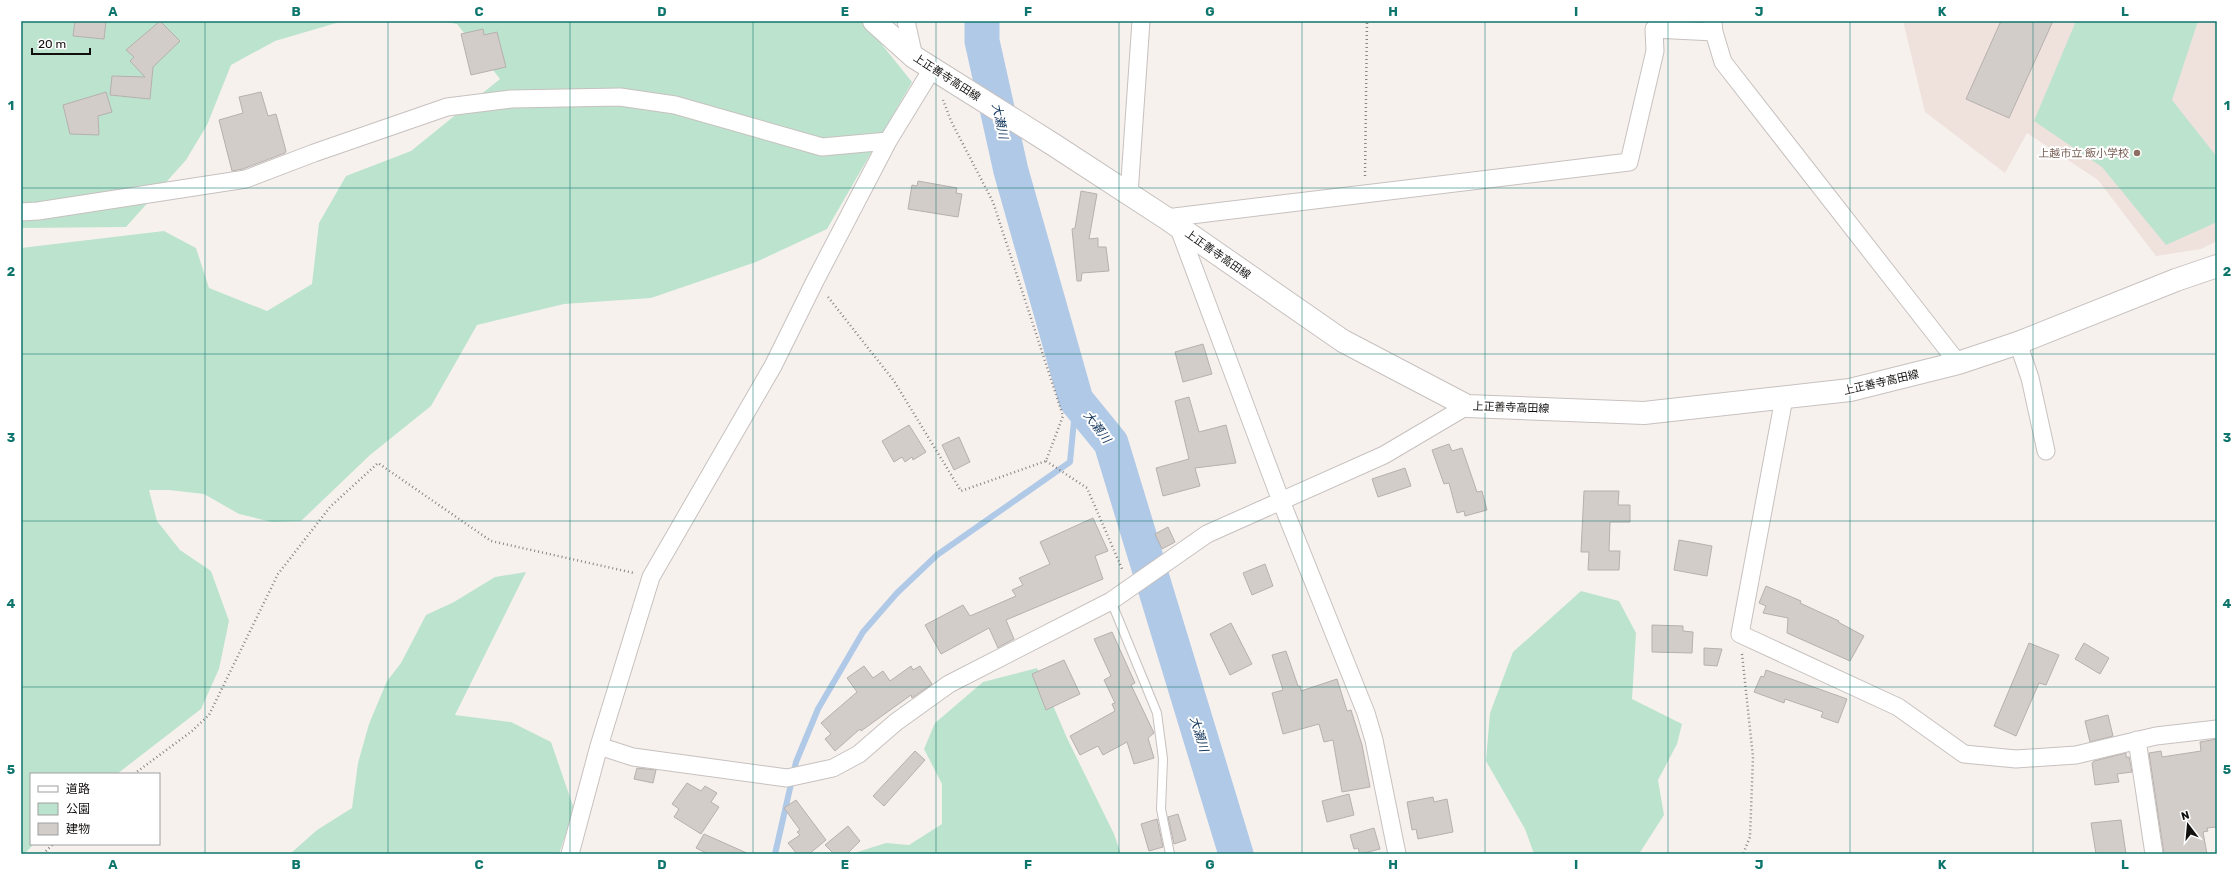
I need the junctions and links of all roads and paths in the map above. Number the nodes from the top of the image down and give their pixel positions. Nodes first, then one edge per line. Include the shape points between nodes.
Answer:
1 (874, 21) edge
2 (906, 21) edge
3 (1141, 21) edge
4 (1367, 21) edge
5 (1714, 27) edge
6 (914, 57) junction
7 (932, 69) junction
8 (943, 99) dead end
9 (888, 141) junction
10 (1129, 194) junction
11 (1365, 194) junction
12 (21, 212) edge
13 (1172, 222) junction
14 (2217, 266) edge
15 (815, 281) junction
16 (2018, 343) junction
17 (1958, 363) junction
18 (1784, 398) junction
19 (1467, 406) junction
20 (2046, 451) dead end
21 (1046, 461) junction
22 (1281, 501) junction
23 (651, 577) junction
24 (1130, 588) junction
25 (1111, 601) junction
26 (1740, 634) junction
27 (2217, 730) edge
28 (2137, 740) junction
29 (599, 746) junction
30 (135, 773) edge
31 (52, 845) edge
32 (43, 854) edge
33 (570, 854) edge
34 (1170, 854) edge
35 (1397, 854) edge
36 (1743, 854) edge
37 (2154, 854) edge

1 - 6 main road, 上正善寺高田線
2 - 6 street
3 - 10 street
4 - 11 path
5 - 11 street via 1654,29 1655,51 1629,162
5 - 17 street via 1723,62
6 - 7 main road, 上正善寺高田線
7 - 9 street
7 - 10 main road, 上正善寺高田線
8 - 21 path via 951,121 992,202 1063,416
9 - 12 street via 822,147 675,105 620,97 511,99 447,107 314,152 246,179
9 - 15 street
10 - 13 main road, 上正善寺高田線
11 - 13 street
13 - 19 main road, 上正善寺高田線 via 1344,341
13 - 22 street
14 - 16 main road, 上正善寺高田線
15 - 21 path via 894,381 960,490
15 - 23 street via 773,366
16 - 17 main road, 上正善寺高田線
16 - 20 street via 2030,378
17 - 18 main road, 上正善寺高田線 via 1850,390
18 - 19 main road, 上正善寺高田線 via 1644,413
18 - 26 street
19 - 22 street via 1384,455
21 - 24 path via 1087,488
22 - 24 street via 1206,534
22 - 35 street via 1366,713 1374,740
23 - 29 street
23 - 30 path via 491,540 378,463 330,507 278,574 209,715 192,731
24 - 25 street
25 - 29 street via 949,684 896,722 859,754 833,768 787,778 633,757
25 - 34 lane via 1157,713 1163,760 1161,809
26 - 28 street via 1898,707 1964,754 2016,759 2076,755
26 - 36 path via 1753,757 1750,838
27 - 28 street
28 - 37 street
29 - 33 street
31 - 32 path

